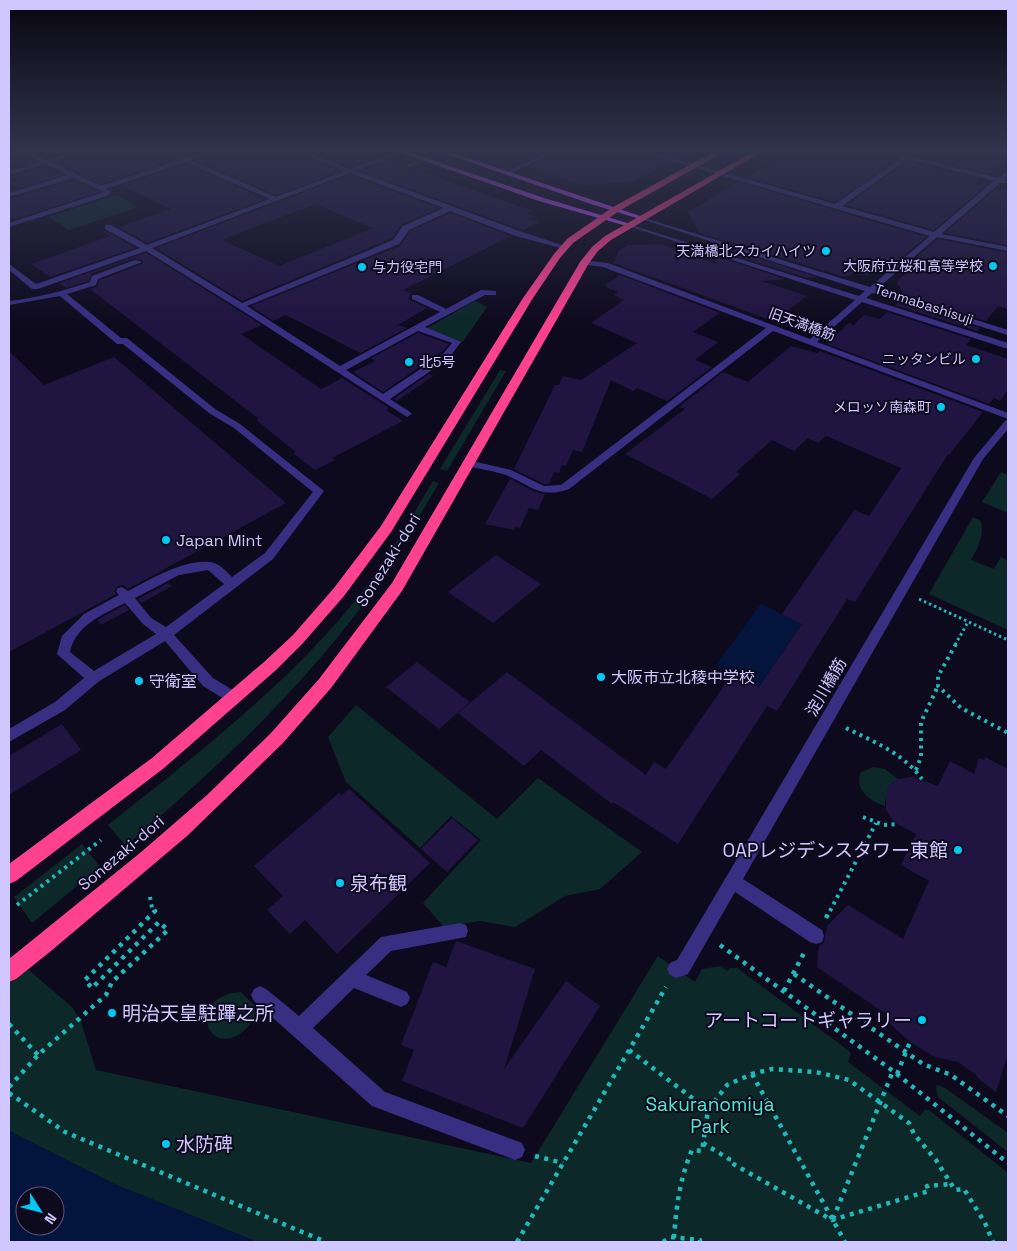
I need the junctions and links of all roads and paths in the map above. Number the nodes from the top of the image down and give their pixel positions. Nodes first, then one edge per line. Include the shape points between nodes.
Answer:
1 (59, 208) edge
2 (251, 208) edge
3 (450, 208) edge
4 (451, 208) edge
5 (572, 208) edge
6 (611, 208) edge
7 (619, 208) edge
8 (659, 208) edge
9 (841, 208) edge
10 (966, 208) edge
11 (616, 210) junction
12 (603, 218) junction
13 (637, 221) junction
14 (10, 224) edge
15 (108, 227) dead end
16 (935, 235) junction
17 (564, 247) junction
18 (144, 248) junction
19 (1008, 249) edge
20 (138, 262) dead end
21 (585, 262) junction
22 (9, 266) edge
23 (41, 284) junction
24 (871, 290) junction
25 (493, 293) dead end
26 (58, 294) junction
27 (415, 297) dead end
28 (861, 298) junction
29 (9, 303) edge
30 (241, 306) junction
31 (448, 312) junction
32 (419, 328) junction
33 (772, 328) junction
34 (1008, 333) edge
35 (812, 342) junction
36 (1008, 346) edge
37 (339, 370) junction
38 (384, 399) junction
39 (407, 414) dead end
40 (1008, 416) edge
41 (1008, 423) edge
42 (468, 463) junction
43 (232, 584) junction
44 (124, 593) junction
45 (919, 599) dead end
46 (968, 622) junction
47 (166, 634) junction
48 (1008, 640) edge
49 (93, 678) junction
50 (938, 686) junction
51 (234, 698) junction
52 (846, 728) dead end
53 (1008, 733) edge
54 (9, 736) edge
55 (916, 770) junction
56 (922, 779) dead end
57 (863, 817) dead end
58 (876, 823) junction
59 (898, 824) dead end
60 (101, 840) dead end
61 (9, 875) edge
62 (733, 882) junction
63 (150, 898) dead end
64 (17, 905) dead end
65 (460, 931) dead end
66 (701, 936) junction
67 (816, 936) junction
68 (676, 969) joint
69 (9, 972) edge
70 (794, 974) junction
71 (351, 978) junction
72 (784, 992) junction
73 (260, 995) dead end
74 (401, 998) dead end
75 (9, 1024) edge
76 (300, 1028) junction
77 (910, 1042) dead end
78 (629, 1050) junction
79 (906, 1052) junction
80 (38, 1055) junction
81 (893, 1071) junction
82 (752, 1074) junction
83 (897, 1075) junction
84 (9, 1087) edge
85 (9, 1093) edge
86 (880, 1102) junction
87 (708, 1110) junction
88 (1008, 1116) edge
89 (703, 1144) junction
90 (515, 1150) dead end
91 (535, 1156) dead end
92 (563, 1163) junction
93 (1008, 1164) edge
94 (952, 1184) junction
95 (832, 1220) junction
96 (674, 1238) junction
97 (326, 1242) edge
98 (516, 1242) edge
99 (663, 1242) edge
100 (700, 1242) edge
101 (844, 1242) edge
102 (993, 1242) edge

1 - 14 street
2 - 18 street
3 - 30 street via 406,228 396,242
4 - 17 street
5 - 12 main road, Tenmabashisuji
6 - 11 main road, Tenmabashisuji
7 - 11 highway, Sonezaki-dori
8 - 13 highway, Sonezaki-dori
9 - 16 street
10 - 16 street
11 - 12 highway, Sonezaki-dori
11 - 13 main road, Tenmabashisuji
12 - 13 main road, Tenmabashisuji
12 - 17 highway, Sonezaki-dori
13 - 21 highway, Sonezaki-dori via 608,238
13 - 24 street, Tenmabashisuji
13 - 28 street, Tenmabashisuji
15 - 18 street
16 - 19 street
16 - 24 street
17 - 51 highway, Sonezaki-dori via 528,298 386,529 339,592 298,639
18 - 23 street
18 - 30 street
20 - 26 street via 95,278 93,283
21 - 33 street, 旧天満橋筋 via 605,265
21 - 42 highway, Sonezaki-dori
22 - 23 street via 35,286
23 - 26 street
24 - 28 street
24 - 34 street, Tenmabashisuji
25 - 31 street via 484,292
26 - 29 street
26 - 43 street via 120,342 124,340 319,491 269,556
27 - 31 street
28 - 35 street
28 - 36 street, Tenmabashisuji
30 - 37 street
31 - 32 street
32 - 37 street
32 - 38 street via 456,342 446,356
33 - 35 street, 旧天満橋筋
33 - 42 street via 566,487 555,492 542,490 509,472
35 - 40 street, 旧天満橋筋
37 - 38 street
38 - 39 street
41 - 62 street, 淀川橋筋 via 979,458
42 - 69 highway, Sonezaki-dori via 397,587 362,638 277,739 130,874
43 - 44 street via 209,566 176,570
43 - 47 street
44 - 47 street via 148,621
44 - 49 street via 88,618 66,639 63,654
45 - 46 path
46 - 48 path
46 - 50 path via 938,676
47 - 49 street
47 - 51 street via 208,682
49 - 54 street via 60,706
50 - 53 path via 959,708
50 - 55 path via 921,722 921,757
51 - 61 highway, Sonezaki-dori via 158,763
52 - 55 path via 904,759
55 - 56 path
57 - 58 path
58 - 59 path
58 - 67 path
60 - 64 path
62 - 66 street, 淀川橋筋
62 - 67 street
63 - 80 path via 155,911 85,980 92,988 159,922 168,930 112,982 106,995
65 - 71 street via 386,943
66 - 68 street, 淀川橋筋 via 682,968
66 - 72 path via 723,947
67 - 70 path
68 - 78 path
70 - 72 path
70 - 79 path
71 - 74 street
71 - 76 street
72 - 81 path
73 - 76 street
75 - 80 path
76 - 90 street via 379,1099
77 - 79 path
78 - 87 path
78 - 92 path
79 - 83 path
79 - 88 path via 923,1064 951,1076
80 - 84 path
81 - 83 path
81 - 86 path
82 - 86 path via 772,1070 816,1072 849,1080
82 - 87 path via 727,1086
82 - 95 path
83 - 93 path
85 - 97 path via 65,1132
86 - 94 path via 909,1123
86 - 95 path
87 - 89 path
89 - 95 path via 729,1159 728,1162
89 - 96 path via 702,1151 692,1150 683,1174
91 - 92 path
92 - 98 path
94 - 95 path via 927,1186 929,1190
94 - 102 path via 955,1190 964,1189
95 - 101 path
96 - 99 path
96 - 100 path

